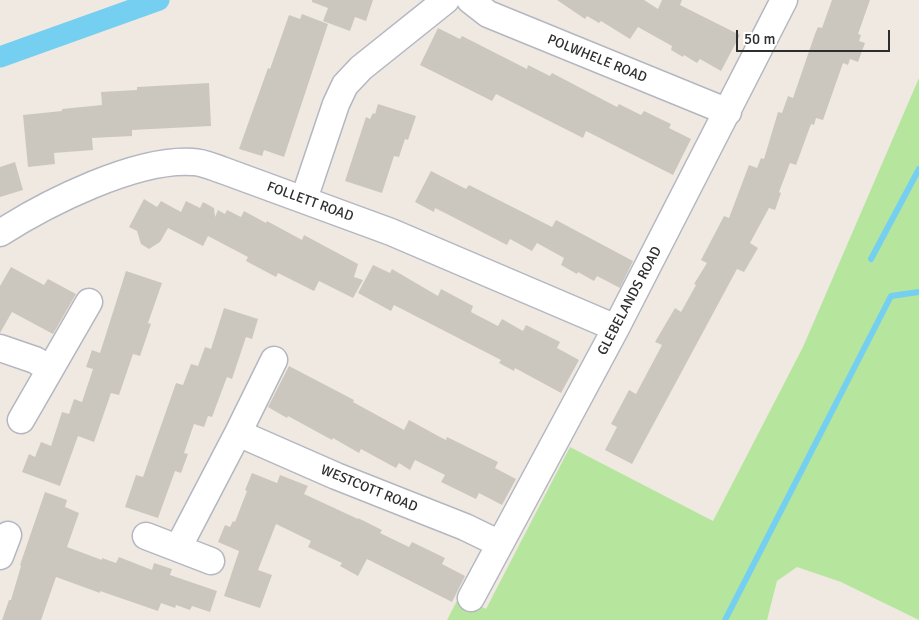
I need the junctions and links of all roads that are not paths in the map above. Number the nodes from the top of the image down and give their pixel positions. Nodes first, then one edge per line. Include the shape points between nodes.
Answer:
1 (446, 0) edge
2 (470, 0) edge
3 (784, 0) edge
4 (728, 112) junction
5 (304, 199) junction
6 (0, 233) edge
7 (89, 302) dead end
8 (616, 328) junction
9 (0, 348) edge
10 (274, 360) dead end
11 (50, 369) junction
12 (21, 420) dead end
13 (238, 433) junction
14 (146, 536) dead end
15 (500, 544) junction
16 (178, 548) junction
17 (211, 561) dead end
18 (471, 598) dead end

1 - 5 street via 361,68 345,85
2 - 4 street, POLWHELE ROAD via 488,14
3 - 4 street, GLEBELANDS ROAD
4 - 8 street, GLEBELANDS ROAD
5 - 6 street, FOLLETT ROAD via 195,162 173,162 146,166 104,181
5 - 8 street, FOLLETT ROAD via 391,232
7 - 11 street
8 - 15 street, GLEBELANDS ROAD
9 - 11 street
10 - 13 street
11 - 12 street
13 - 15 street, WESTCOTT ROAD
13 - 16 street
14 - 16 street
15 - 18 street, GLEBELANDS ROAD
16 - 17 street

